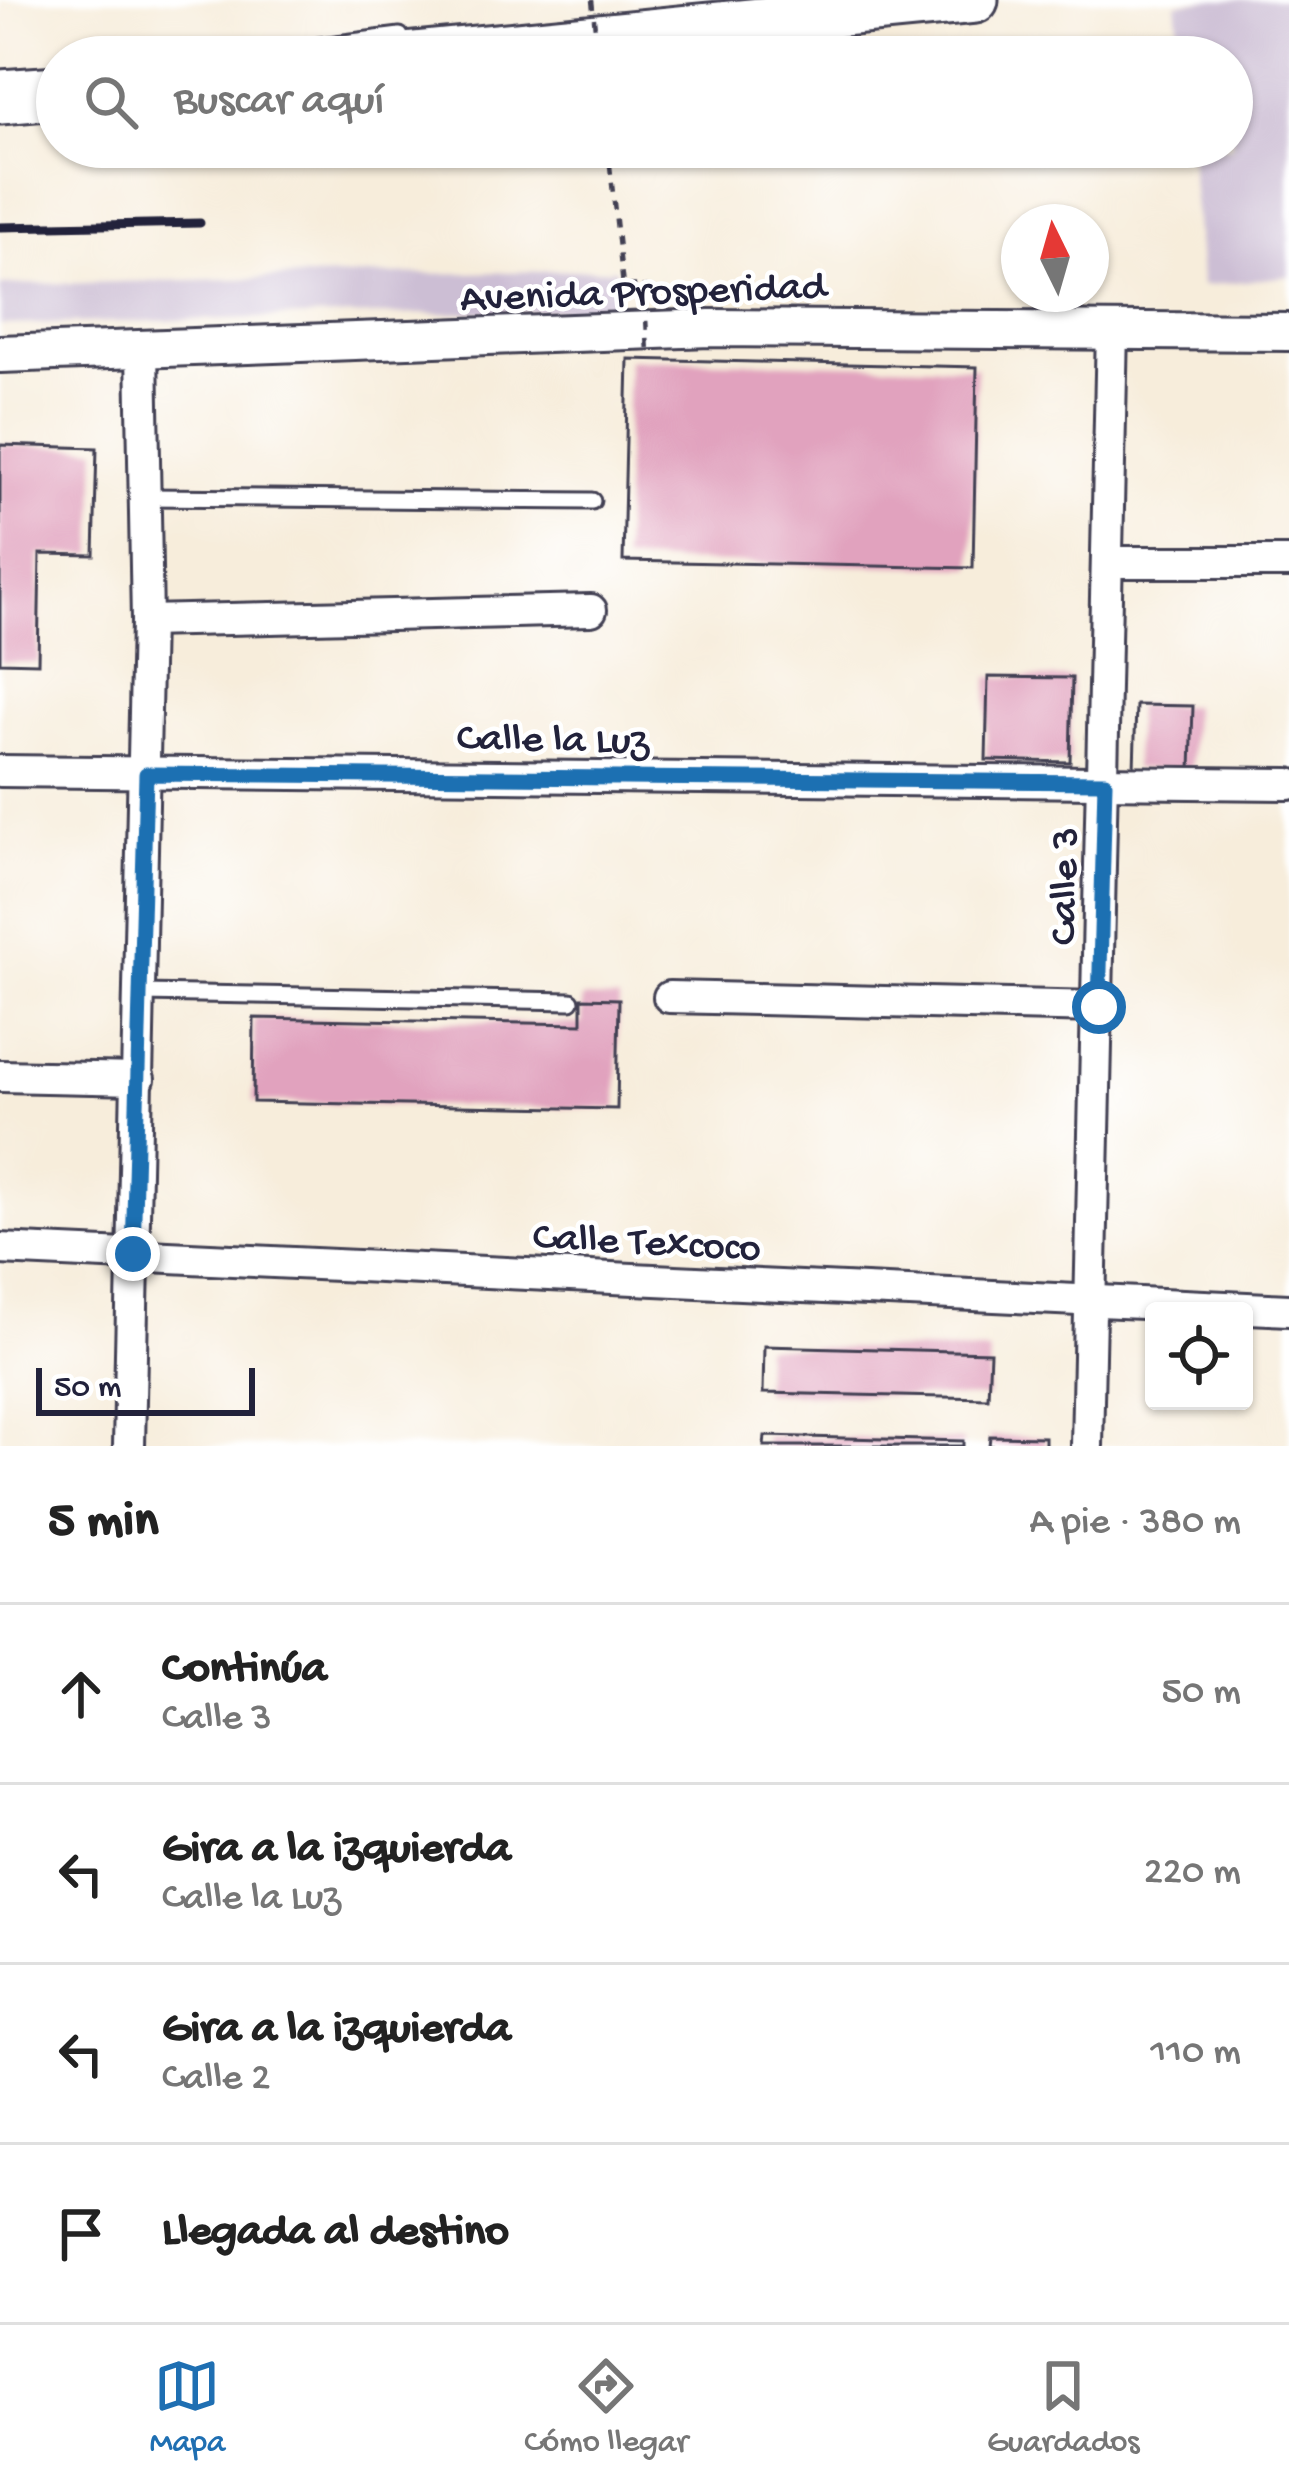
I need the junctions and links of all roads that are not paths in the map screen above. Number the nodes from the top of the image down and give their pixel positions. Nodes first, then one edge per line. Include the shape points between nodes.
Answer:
1 (975, 0) edge
2 (519, 36) edge
3 (36, 75) edge
4 (0, 78) edge
5 (36, 98) edge
6 (0, 101) edge
7 (1112, 329) junction
8 (1289, 332) edge
9 (142, 350) junction
10 (0, 354) edge
11 (144, 497) junction
12 (592, 501) dead end
13 (1108, 562) junction
14 (1289, 562) edge
15 (591, 610) dead end
16 (147, 621) junction
17 (0, 771) edge
18 (146, 774) junction
19 (1105, 782) junction
20 (1289, 784) edge
21 (142, 993) junction
22 (669, 997) dead end
23 (571, 1001) dead end
24 (1099, 1007) junction
25 (0, 1076) edge
26 (139, 1078) junction
27 (0, 1249) edge
28 (133, 1254) junction
29 (1088, 1302) junction
30 (1289, 1310) edge
31 (129, 1446) edge
32 (1087, 1446) edge

1 - 2 main road
3 - 4 lane
5 - 6 main road
7 - 8 street, Avenida Prosperidad
7 - 9 street, Avenida Prosperidad via 710,328
7 - 13 street, Calle 3
9 - 10 street, Avenida Prosperidad
9 - 11 street
11 - 12 lane
11 - 16 street
13 - 14 street
13 - 19 street, Calle 3
15 - 16 street
16 - 18 street
17 - 18 street, Calle la Luz
18 - 19 street, Calle la Luz
18 - 21 street
19 - 20 street, Calle la Luz
19 - 24 street, Calle 3
21 - 23 lane
21 - 26 street
22 - 24 street
24 - 29 street, Calle 3
25 - 26 street
26 - 28 street
27 - 28 street, Calle Texcoco
28 - 29 street, Calle Texcoco
28 - 31 street
29 - 30 street, Calle Texcoco
29 - 32 street, Calle 3

